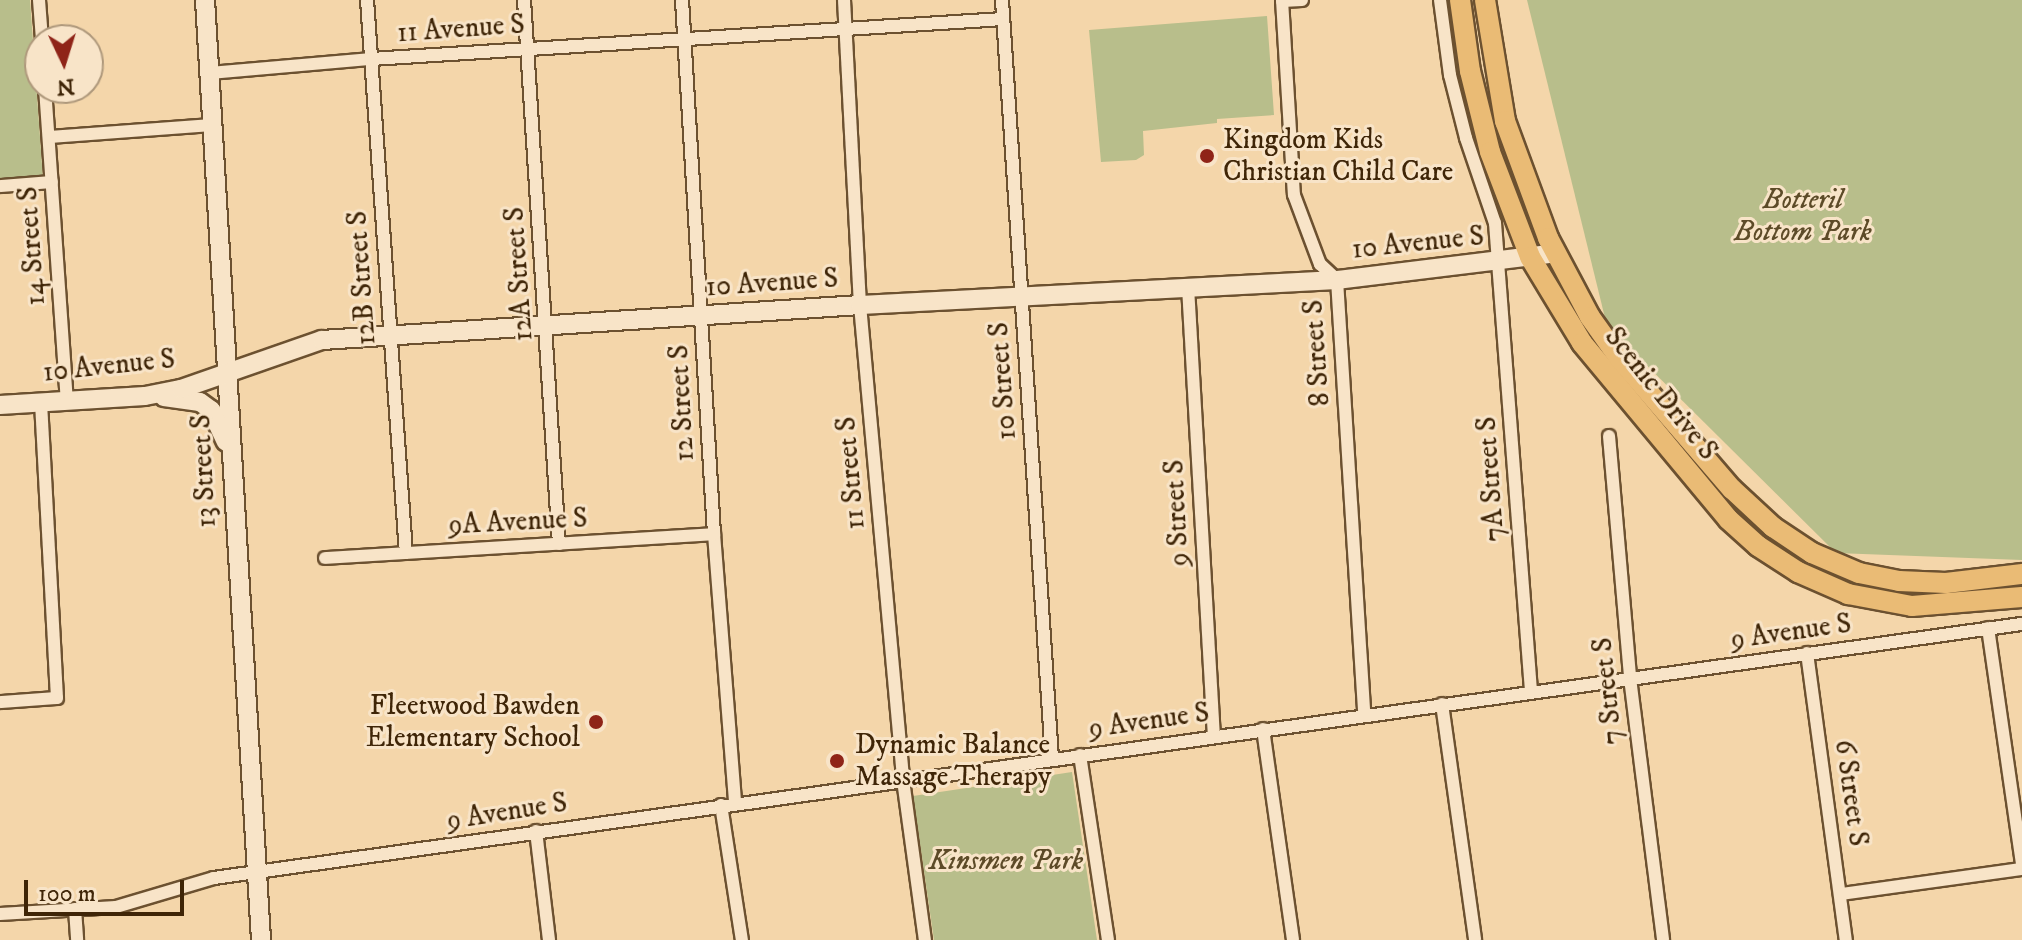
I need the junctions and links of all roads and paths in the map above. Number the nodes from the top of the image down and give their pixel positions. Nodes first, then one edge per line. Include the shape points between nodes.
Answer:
1 (39, 0) edge
2 (205, 0) edge
3 (367, 0) edge
4 (524, 0) edge
5 (682, 0) edge
6 (844, 0) edge
7 (1002, 0) edge
8 (1302, 0) edge
9 (1440, 0) edge
10 (1460, 0) edge
11 (1485, 0) edge
12 (1282, 1) edge
13 (1003, 19) junction
14 (41, 24) edge
15 (846, 26) junction
16 (684, 37) junction
17 (528, 48) junction
18 (371, 59) junction
19 (210, 73) junction
20 (46, 104) edge
21 (213, 125) junction
22 (49, 137) junction
23 (52, 182) junction
24 (0, 186) edge
25 (1556, 253) junction
26 (1530, 257) junction
27 (1499, 262) junction
28 (1337, 280) junction
29 (1188, 287) junction
30 (1021, 297) junction
31 (860, 305) junction
32 (701, 316) junction
33 (547, 325) junction
34 (390, 335) junction
35 (229, 374) junction
36 (145, 396) junction
37 (67, 400) junction
38 (41, 402) junction
39 (0, 405) edge
40 (1609, 436) dead end
41 (231, 464) junction
42 (714, 534) junction
43 (559, 544) junction
44 (406, 553) junction
45 (325, 558) dead end
46 (2022, 574) edge
47 (2022, 597) edge
48 (2022, 624) edge
49 (1988, 628) junction
50 (1807, 653) junction
51 (1630, 678) junction
52 (1531, 692) junction
53 (0, 702) edge
54 (1442, 704) junction
55 (1364, 715) junction
56 (1263, 729) junction
57 (1214, 736) junction
58 (1080, 755) junction
59 (1052, 759) junction
60 (2022, 759) edge
61 (2007, 761) junction
62 (903, 780) junction
63 (735, 803) junction
64 (721, 805) junction
65 (536, 831) junction
66 (2022, 867) edge
67 (257, 873) junction
68 (1841, 894) junction
69 (75, 909) junction
70 (0, 914) edge
71 (77, 940) edge
72 (261, 940) edge
73 (549, 940) edge
74 (742, 940) edge
75 (925, 940) edge
76 (1108, 940) edge
77 (1293, 940) edge
78 (1475, 940) edge
79 (1663, 940) edge
80 (1846, 940) edge

1 - 14 street
2 - 19 street, 13 Street S
3 - 18 street, 12B Street S
4 - 17 street, 12A Street S
5 - 16 street, 12 Street S
6 - 15 street, 11 Street S
7 - 13 street, 10 Street S
8 - 12 street
9 - 27 street via 1450,75 1495,223
10 - 26 main road, Scenic Drive S via 1490,152
11 - 25 main road, Scenic Drive S via 1505,121
12 - 28 street, 8 Street S via 1294,195 1320,264
13 - 15 street, 11 Avenue S
13 - 30 street, 10 Street S
15 - 16 street, 11 Avenue S
15 - 31 street, 11 Street S
16 - 17 street, 11 Avenue S
16 - 32 street, 12 Street S
17 - 18 street, 11 Avenue S
17 - 33 street, 12A Street S
18 - 19 street, 11 Avenue S
18 - 34 street, 12B Street S
19 - 21 street, 13 Street S
20 - 22 street, 14 Street S
21 - 22 street
21 - 35 street, 13 Street S
22 - 23 street, 14 Street S
23 - 24 street
23 - 37 street, 14 Street S
25 - 26 street, 10 Avenue S
25 - 46 main road, Scenic Drive S via 1590,317 1650,398 1773,527 1812,553 1859,573 1899,581 1946,583
26 - 27 street, 10 Avenue S
26 - 47 main road, Scenic Drive S via 1613,384 1728,519 1758,546 1798,572 1885,603 1941,606
27 - 28 street, 10 Avenue S
27 - 52 street, 7A Street S
28 - 29 street, 10 Avenue S
28 - 55 street, 8 Street S
29 - 30 street, 10 Avenue S
29 - 57 street, 9 Street S
30 - 31 street, 10 Avenue S
30 - 59 street, 10 Street S
31 - 32 street, 10 Avenue S
31 - 62 street, 11 Street S
32 - 33 street, 10 Avenue S
32 - 42 street, 12 Street S
33 - 34 street, 10 Avenue S
33 - 43 street, 12A Street S
34 - 35 street, 10 Avenue S via 322,340
34 - 44 street, 12B Street S
35 - 36 street, 10 Avenue S
35 - 41 street, 13 Street S
36 - 37 street, 10 Avenue S
36 - 41 street via 200,402 211,410
37 - 38 street, 10 Avenue S
38 - 39 street, 10 Avenue S
38 - 53 street via 57,698
40 - 51 street, 7 Street S
41 - 67 street, 13 Street S
42 - 43 street, 9A Avenue S
42 - 63 street, 12 Street S
43 - 44 street, 9A Avenue S
44 - 45 street, 9A Avenue S
48 - 49 street, 9 Avenue S
49 - 50 street, 9 Avenue S
49 - 61 street
50 - 51 street, 9 Avenue S
50 - 68 street, 6 Street S
51 - 52 street, 9 Avenue S
51 - 79 street, 7 Street S
52 - 54 street, 9 Avenue S
54 - 55 street, 9 Avenue S
54 - 78 street
55 - 56 street, 9 Avenue S
56 - 57 street, 9 Avenue S
56 - 77 street
57 - 58 street, 9 Avenue S
58 - 59 street, 9 Avenue S
58 - 76 street
59 - 62 street, 9 Avenue S
60 - 61 street
61 - 66 street
62 - 63 street, 9 Avenue S
62 - 75 street, 11 Street S
63 - 64 street, 9 Avenue S
64 - 65 street, 9 Avenue S
64 - 74 street
65 - 67 street, 9 Avenue S
65 - 73 street
66 - 68 street
67 - 69 street, 9 Avenue S via 196,882 124,906
67 - 72 street, 13 Street S
68 - 80 street, 6 Street S
69 - 70 street, 9 Avenue S
69 - 71 street

